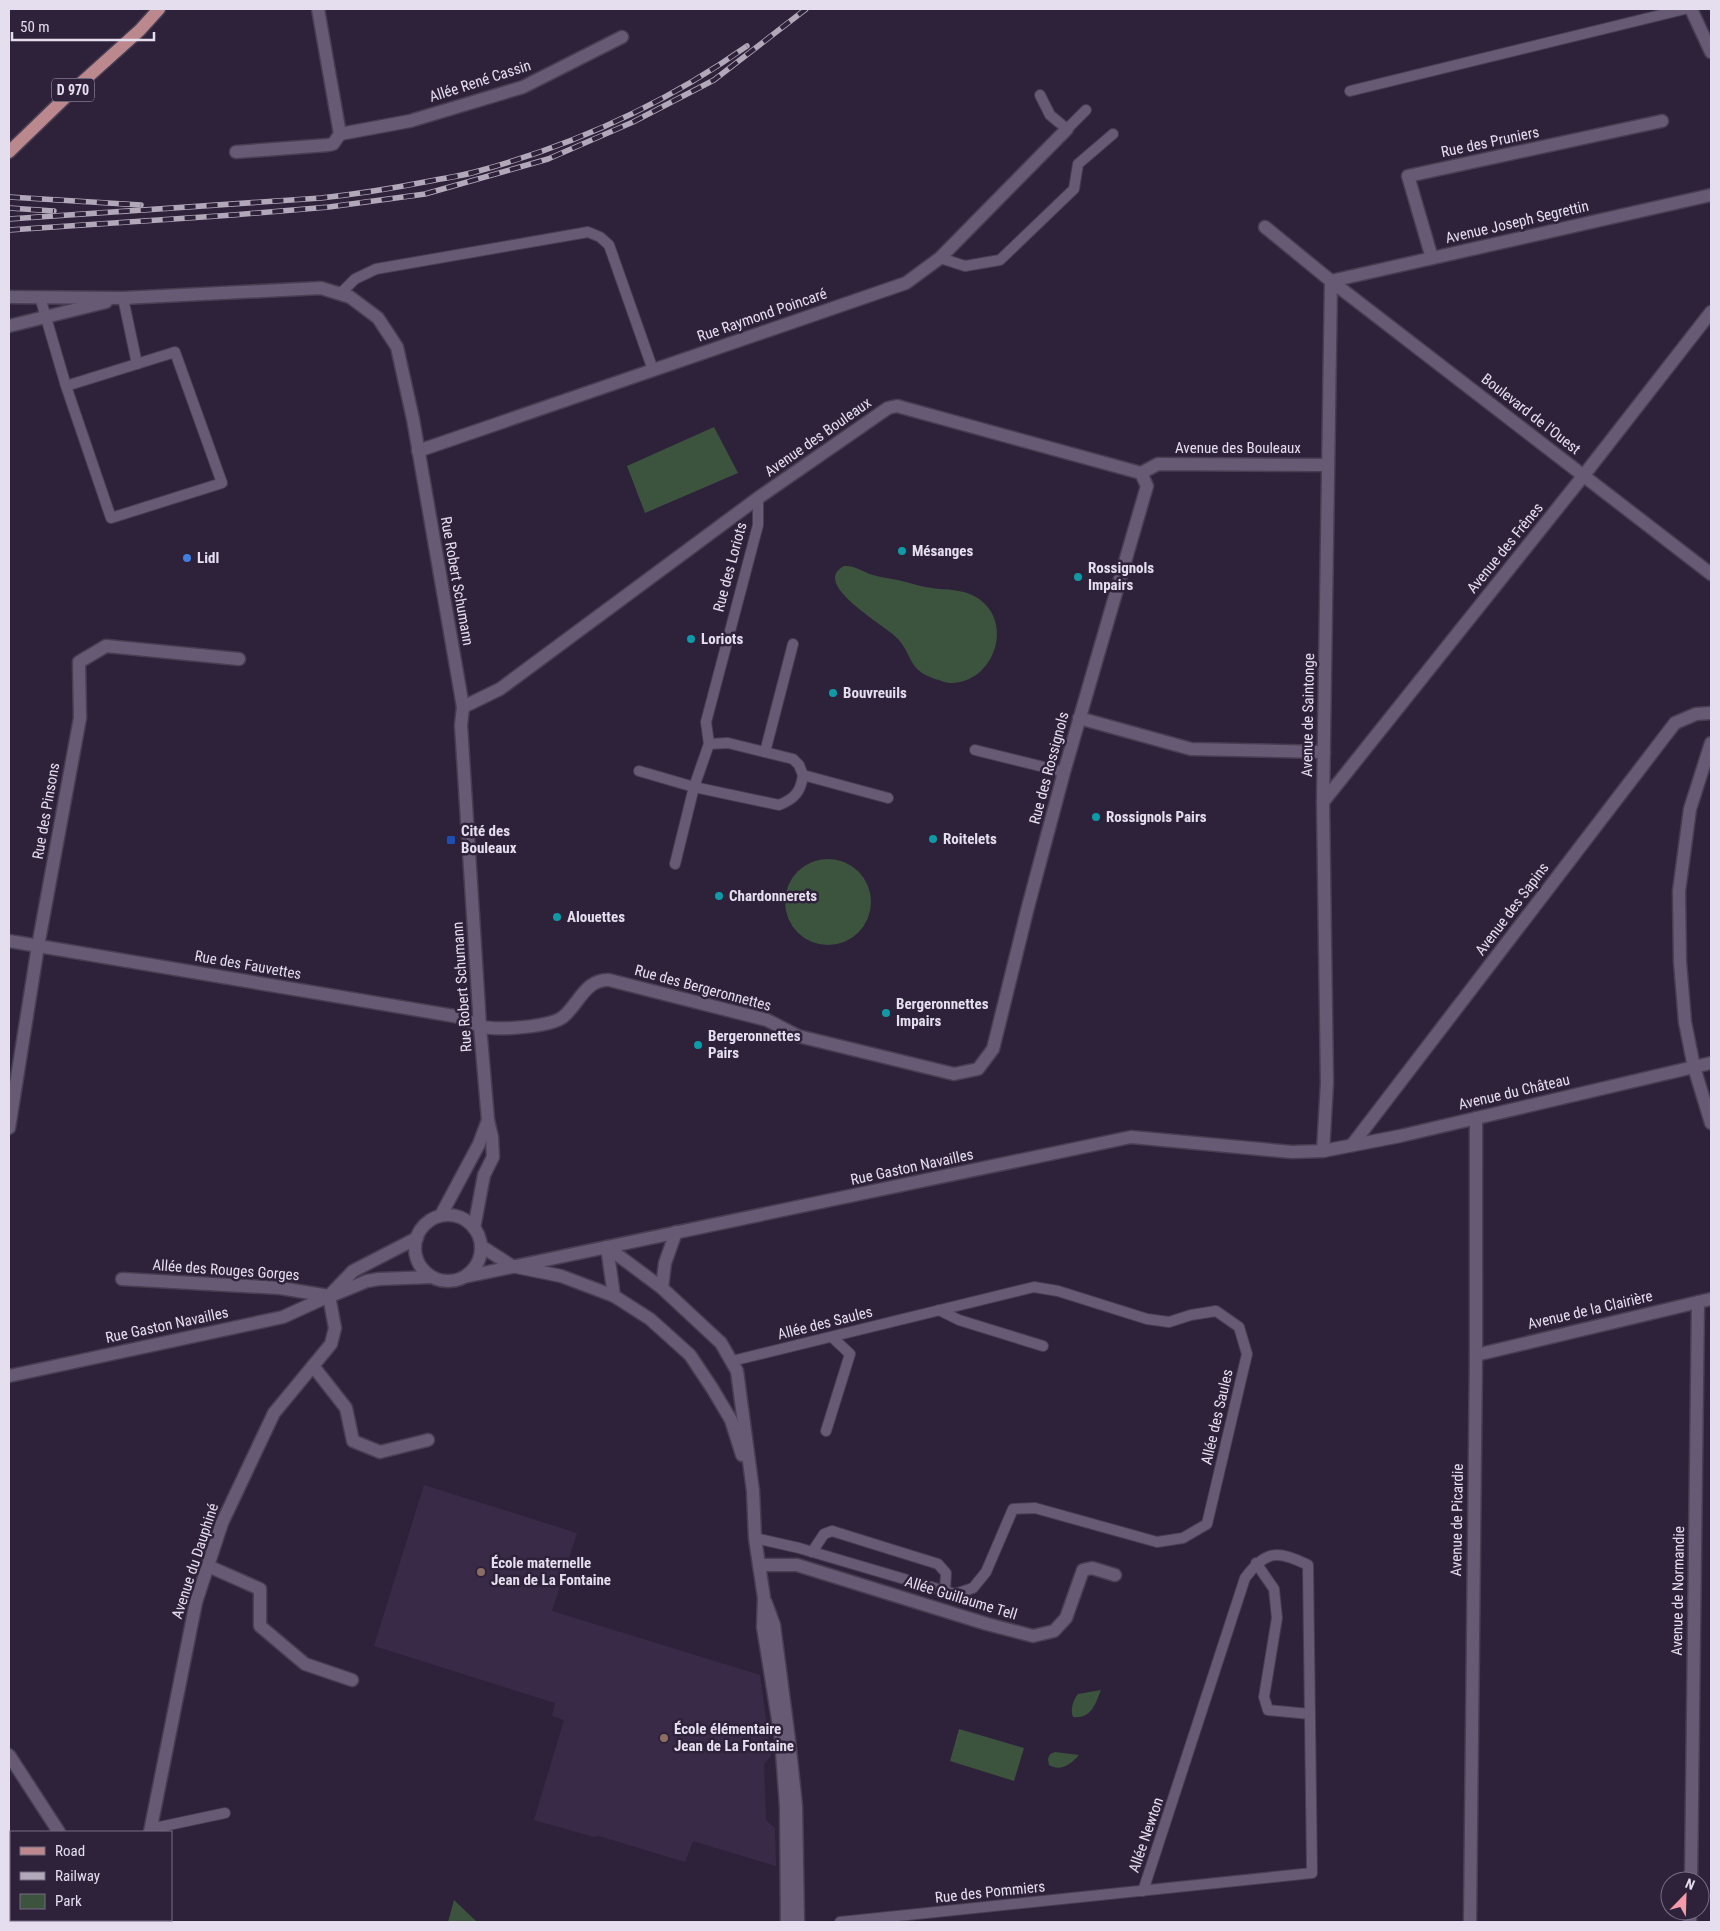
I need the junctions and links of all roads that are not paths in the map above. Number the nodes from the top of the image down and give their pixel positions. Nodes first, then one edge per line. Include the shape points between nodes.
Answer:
1 (159, 9) edge
2 (318, 9) edge
3 (1685, 9) edge
4 (1691, 9) edge
5 (622, 37) dead end
6 (1711, 52) edge
7 (1350, 91) dead end
8 (1040, 95) dead end
9 (1086, 110) dead end
10 (1662, 121) dead end
11 (1067, 129) junction
12 (340, 134) junction
13 (1113, 134) dead end
14 (9, 152) edge
15 (236, 152) dead end
16 (1711, 195) edge
17 (1265, 227) dead end
18 (940, 258) junction
19 (1432, 258) junction
20 (1331, 281) junction
21 (340, 294) junction
22 (9, 297) edge
23 (40, 297) junction
24 (123, 298) junction
25 (1711, 312) edge
26 (46, 317) junction
27 (9, 326) edge
28 (137, 364) junction
29 (653, 370) junction
30 (66, 386) junction
31 (418, 451) junction
32 (1328, 465) junction
33 (1141, 473) junction
34 (1584, 476) junction
35 (758, 498) junction
36 (1711, 574) edge
37 (793, 644) dead end
38 (239, 659) dead end
39 (463, 707) junction
40 (1711, 713) edge
41 (1079, 718) junction
42 (1711, 743) edge
43 (709, 744) junction
44 (975, 750) dead end
45 (765, 752) junction
46 (1324, 752) junction
47 (640, 772) dead end
48 (1064, 772) junction
49 (803, 775) junction
50 (694, 787) junction
51 (888, 798) dead end
52 (1323, 802) junction
53 (675, 864) dead end
54 (9, 941) edge
55 (38, 946) junction
56 (592, 984) joint
57 (480, 1026) junction
58 (1711, 1063) edge
59 (1694, 1067) junction
60 (978, 1069) joint
61 (1476, 1118) junction
62 (488, 1120) junction
63 (1711, 1123) edge
64 (9, 1128) edge
65 (1352, 1145) junction
66 (1323, 1151) junction
67 (441, 1215) junction
68 (474, 1228) junction
69 (676, 1232) junction
70 (416, 1238) junction
71 (481, 1246) junction
72 (607, 1247) junction
73 (512, 1266) junction
74 (432, 1277) junction
75 (464, 1277) junction
76 (122, 1279) dead end
77 (662, 1288) junction
78 (329, 1296) junction
79 (614, 1296) junction
80 (1711, 1299) edge
81 (1698, 1302) junction
82 (940, 1310) junction
83 (832, 1337) junction
84 (1043, 1346) dead end
85 (1476, 1354) junction
86 (732, 1361) junction
87 (313, 1366) junction
88 (9, 1376) edge
89 (826, 1431) dead end
90 (428, 1440) dead end
91 (753, 1491) junction
92 (755, 1538) junction
93 (812, 1552) junction
94 (1256, 1563) junction
95 (759, 1565) junction
96 (208, 1566) junction
97 (1116, 1575) dead end
98 (945, 1591) junction
99 (764, 1598) junction
100 (352, 1680) dead end
101 (1310, 1714) junction
102 (9, 1755) edge
103 (225, 1813) dead end
104 (59, 1831) edge
105 (150, 1831) edge
106 (1691, 1871) edge
107 (1143, 1891) junction
108 (786, 1922) edge
109 (798, 1922) edge
110 (840, 1922) edge
111 (1470, 1922) edge

1 - 14 main road, D 970
2 - 12 street
3 - 7 lane
4 - 6 street
5 - 12 street, Allée René Cassin via 523,87 410,121
8 - 11 lane via 1050,114
9 - 11 lane
10 - 19 street, Rue des Pruniers via 1408,176
11 - 18 street, Rue Raymond Poincaré
12 - 15 street, Allée René Cassin via 333,144 328,145
13 - 18 lane via 1078,164 1074,189 1000,260 965,266
16 - 19 street, Avenue Joseph Segrettin
17 - 20 street, Boulevard de l'Ouest
18 - 29 street, Rue Raymond Poincaré via 906,283
19 - 20 street, Avenue Joseph Segrettin
20 - 32 street, Avenue de Saintonge
20 - 34 street, Boulevard de l'Ouest
21 - 24 street, Rue Robert Schumann via 321,288
21 - 29 lane via 355,280 376,269 588,232 609,245
21 - 31 street, Rue Robert Schumann via 350,297 378,318 397,347
22 - 23 street, Rue Robert Schumann
23 - 24 street, Rue Robert Schumann
23 - 26 lane
24 - 26 street, Rue Robert Schumann
24 - 28 lane
25 - 34 street, Avenue des Frênes
26 - 27 street, Rue Robert Schumann
26 - 30 lane
28 - 30 lane
28 - 30 lane via 175,352 222,483 111,518
29 - 31 street, Rue Raymond Poincaré
31 - 39 street, Rue Robert Schumann
32 - 33 street, Avenue des Bouleaux via 1158,464
32 - 46 street, Avenue de Saintonge
33 - 35 street, Avenue des Bouleaux via 897,406 888,408
33 - 41 street, Rue des Rossignols via 1147,486
34 - 36 street, Boulevard de l'Ouest
34 - 52 street, Avenue des Frênes
35 - 39 street, Avenue des Bouleaux via 500,690
35 - 43 lane, Rue des Loriots via 758,525 706,722
37 - 45 lane
38 - 55 street, Rue des Pinsons via 106,646 79,662 80,718
39 - 57 street, Rue Robert Schumann via 461,725
40 - 65 street, Avenue des Sapins via 1696,714 1675,723
41 - 46 street via 1191,749
41 - 48 street, Rue des Rossignols
42 - 59 street via 1690,809 1679,891 1685,1022
43 - 45 lane via 728,743
43 - 50 lane, Rue des Loriots
44 - 48 lane
45 - 49 lane via 793,759
46 - 52 street, Avenue de Saintonge
47 - 50 lane
48 - 60 street, Rue des Rossignols via 993,1049
49 - 50 lane via 798,793 779,805
49 - 51 lane
50 - 53 lane, Rue des Loriots
52 - 66 street, Avenue de Saintonge via 1327,1083
54 - 55 street, Rue des Fauvettes
55 - 57 street, Rue des Fauvettes via 454,1016
55 - 64 street, Rue des Pinsons
56 - 57 street, Rue des Fauvettes via 562,1018 541,1025 501,1029
56 - 60 street, Rue des Bergeronnettes via 609,980 728,1009 767,1020 798,1036 954,1074
57 - 62 street, Rue Robert Schumann
58 - 59 street, Avenue du Château
59 - 61 street, Avenue du Château
59 - 63 street
61 - 65 street, Avenue du Château
61 - 85 street, Avenue de Picardie
62 - 67 street, Rue Robert Schumann via 479,1144
62 - 68 street, Rue Robert Schumann via 493,1157 484,1175
65 - 66 street, Avenue du Château
66 - 69 street, Rue Gaston Navailles via 1292,1152 1131,1137
67 - 68 street via 454,1215
67 - 70 street via 422,1226
68 - 71 street
69 - 72 street, Rue Gaston Navailles
69 - 77 street via 665,1263
70 - 74 street via 416,1260
70 - 78 street, Rue Gaston Navailles via 352,1271
71 - 73 street
71 - 75 street via 473,1270
72 - 73 street, Rue Gaston Navailles
72 - 77 street
72 - 79 street
73 - 75 street, Rue Gaston Navailles
73 - 79 street via 562,1276
74 - 75 street via 448,1280
74 - 78 street, Rue Gaston Navailles via 367,1281
76 - 78 street, Allée des Rouges Gorges via 280,1288
77 - 86 street via 721,1343
78 - 87 street, Avenue du Dauphiné via 335,1328 331,1344
78 - 88 street, Rue Gaston Navailles via 283,1316
79 - 91 street via 650,1319 690,1355 731,1420
80 - 81 street, Avenue de la Clairière
81 - 85 street, Avenue de la Clairière
81 - 106 street, Avenue de Normandie
82 - 83 lane, Allée des Saules
82 - 84 lane via 958,1320
82 - 98 lane, Allée des Saules via 1034,1287 1169,1322 1216,1311 1239,1327 1248,1354 1207,1524 1183,1538 1157,1542 1035,1508 1013,1509 986,1572 973,1588 955,1594
83 - 86 lane, Allée des Saules
83 - 89 lane via 850,1354
85 - 111 street, Avenue de Picardie
86 - 91 street via 738,1371
87 - 90 street via 346,1408 353,1441 380,1452
87 - 96 street, Avenue du Dauphiné via 274,1413 222,1523
91 - 92 street
92 - 93 lane, Allée des Saules
92 - 95 street
93 - 98 lane, Allée des Saules
93 - 98 lane via 824,1534 832,1531 938,1564 946,1573
94 - 101 lane via 1274,1589 1278,1618 1264,1697 1268,1710
94 - 101 lane, Allée Newton via 1269,1556 1288,1556 1308,1565
94 - 107 lane, Allée Newton via 1245,1578
95 - 97 street, Allée Guillaume Tell via 797,1565 1033,1636 1054,1631 1066,1618 1083,1570 1092,1568
95 - 99 street
96 - 100 street via 260,1589 260,1626 305,1664
96 - 105 street, Avenue du Dauphiné via 196,1602
99 - 108 street via 763,1627 781,1738 786,1806
99 - 109 street via 774,1625 788,1726 796,1806
101 - 107 lane, Allée Newton via 1312,1873
102 - 104 street
103 - 105 lane
107 - 110 lane, Rue des Pommiers

